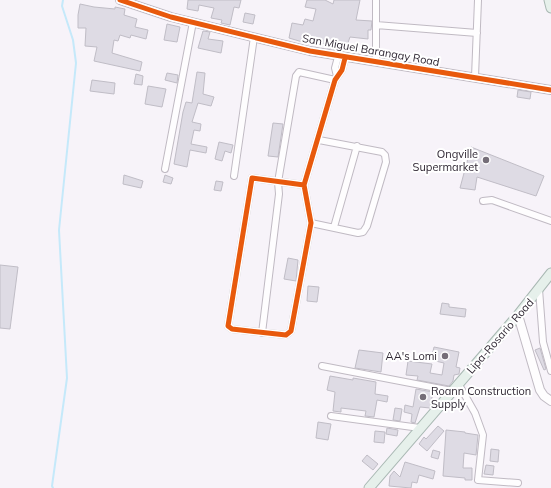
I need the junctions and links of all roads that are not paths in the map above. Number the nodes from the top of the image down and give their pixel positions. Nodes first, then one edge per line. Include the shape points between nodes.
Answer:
1 (120, 0) edge
2 (376, 0) edge
3 (478, 0) edge
4 (549, 0) edge
5 (551, 8) edge
6 (192, 22) junction
7 (376, 25) junction
8 (477, 33) junction
9 (254, 37) junction
10 (341, 57) junction
11 (376, 62) junction
12 (475, 77) junction
13 (336, 78) junction
14 (551, 90) edge
15 (319, 140) junction
16 (357, 146) junction
17 (165, 169) dead end
18 (234, 176) dead end
19 (278, 182) junction
20 (304, 185) junction
21 (483, 201) dead end
22 (551, 221) edge
23 (311, 223) junction
24 (334, 227) junction
25 (551, 273) edge
26 (540, 289) junction
27 (518, 315) junction
28 (262, 333) junction
29 (549, 355) edge
30 (322, 366) dead end
31 (551, 371) edge
32 (455, 387) junction
33 (551, 401) edge
34 (331, 416) dead end
35 (420, 428) junction
36 (518, 483) dead end
37 (369, 488) edge

1 - 6 street, San Miguel Barangay Road
2 - 7 street
3 - 8 street
4 - 5 main road
6 - 9 street, San Miguel Barangay Road
6 - 17 street
7 - 8 street
7 - 11 street
8 - 12 street
9 - 10 street, San Miguel Barangay Road
9 - 18 street
10 - 11 street, San Miguel Barangay Road
10 - 13 street via 342,70
11 - 12 street, San Miguel Barangay Road
12 - 14 street, San Miguel Barangay Road
13 - 15 street
13 - 19 street via 299,72 296,76
15 - 16 street
15 - 20 street
16 - 24 street
16 - 24 street via 382,152 386,162 363,232
19 - 20 street
19 - 28 street via 279,194
19 - 28 street via 252,178 250,182 228,326 232,329
20 - 23 street
21 - 22 street via 492,200
23 - 24 street
23 - 28 street via 292,331 286,335
25 - 26 main road, Lipa-Rosario Road
26 - 27 main road, Lipa-Rosario Road
26 - 29 street via 543,342
27 - 32 main road, Lipa-Rosario Road
27 - 33 street via 540,390
29 - 31 street
30 - 32 street
32 - 35 main road, Lipa-Rosario Road
32 - 36 street via 475,413 483,435 478,480
34 - 35 street
35 - 37 main road, Lipa-Rosario Road

